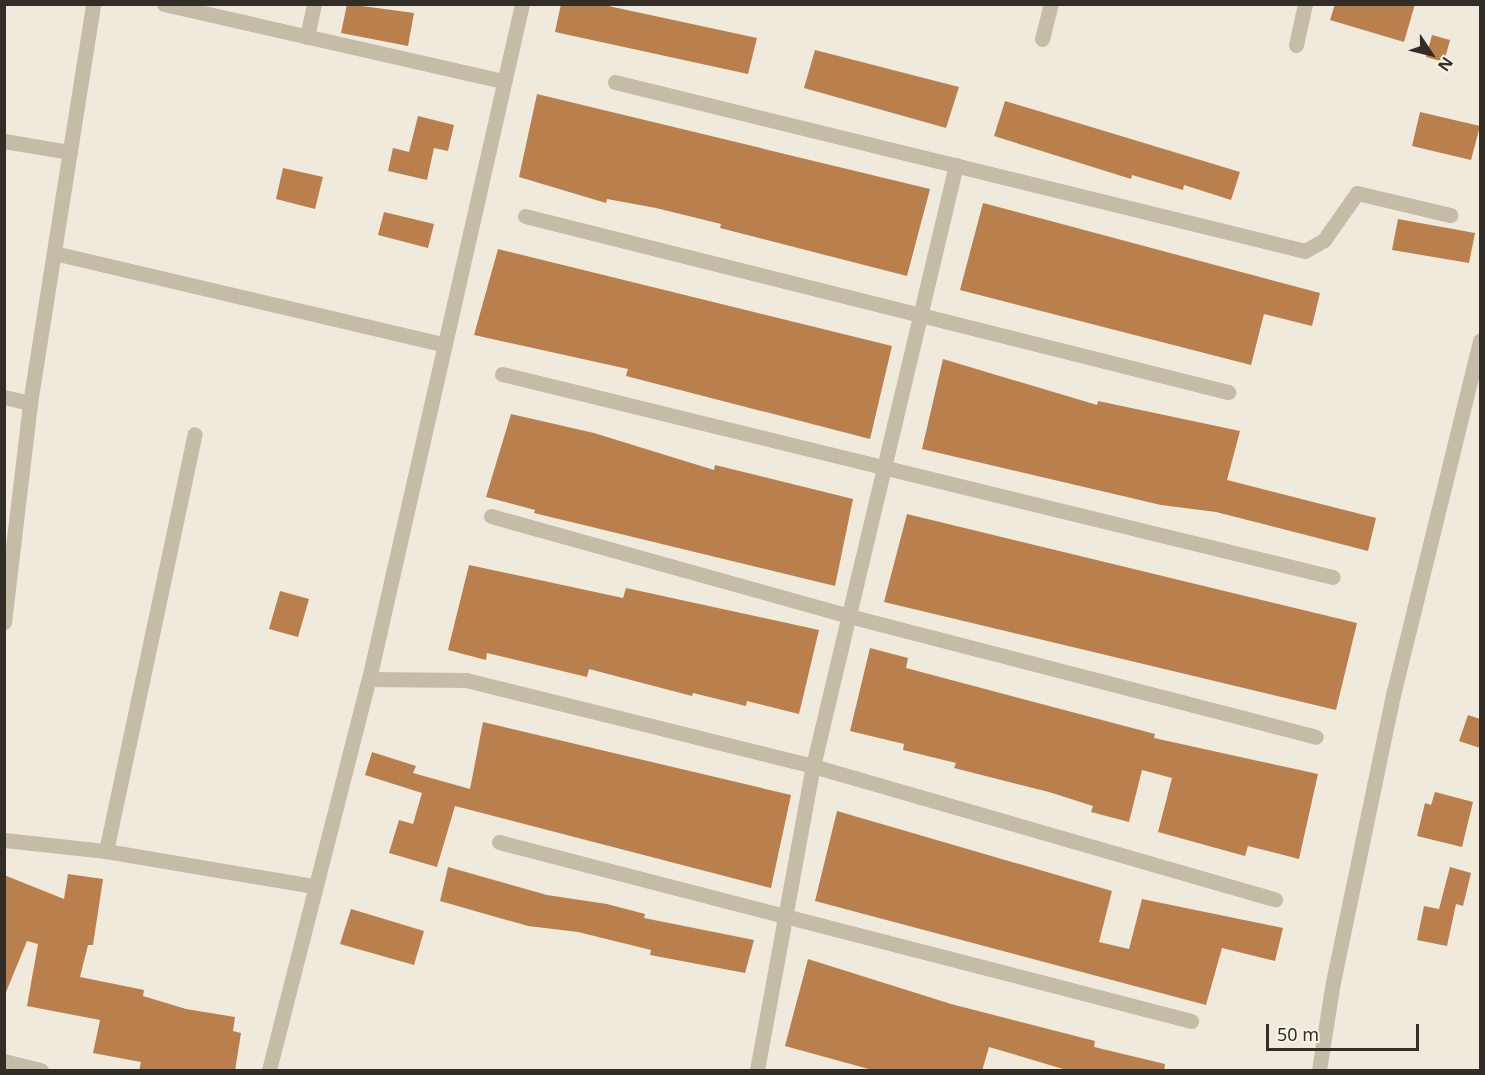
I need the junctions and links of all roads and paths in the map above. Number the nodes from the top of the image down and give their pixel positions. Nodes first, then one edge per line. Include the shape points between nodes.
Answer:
1 (93, 4) edge
2 (164, 4) edge
3 (314, 4) edge
4 (522, 4) edge
5 (1051, 4) edge
6 (1305, 4) edge
7 (306, 37) junction
8 (1042, 39) dead end
9 (1296, 45) dead end
10 (503, 81) junction
11 (615, 82) dead end
12 (4, 141) edge
13 (70, 152) junction
14 (956, 165) junction
15 (1450, 215) dead end
16 (525, 216) dead end
17 (54, 253) junction
18 (921, 313) junction
19 (1480, 340) edge
20 (443, 344) junction
21 (502, 374) dead end
22 (1228, 392) dead end
23 (4, 397) edge
24 (30, 403) junction
25 (195, 434) dead end
26 (885, 469) junction
27 (491, 516) dead end
28 (1333, 577) dead end
29 (849, 616) junction
30 (4, 622) edge
31 (369, 679) junction
32 (1316, 737) dead end
33 (813, 766) junction
34 (4, 840) edge
35 (499, 842) dead end
36 (106, 851) junction
37 (314, 886) junction
38 (1275, 899) dead end
39 (784, 912) junction
40 (1191, 1021) dead end
41 (4, 1061) edge
42 (41, 1071) edge
43 (268, 1071) edge
44 (757, 1071) edge
45 (1319, 1071) edge

1 - 13 street
2 - 7 street
3 - 7 street
4 - 10 street
5 - 8 street
6 - 9 street
7 - 10 street
10 - 20 street
11 - 14 street
12 - 13 street
13 - 17 street
14 - 15 street via 1305,251 1324,240 1358,193
14 - 18 street
16 - 18 street
17 - 20 street
17 - 24 street
18 - 22 street
18 - 26 street
19 - 45 street via 1394,691 1333,982
20 - 31 street
21 - 26 street
23 - 24 street
24 - 30 street
25 - 36 street
26 - 28 street
26 - 29 street
27 - 29 street
29 - 32 street
29 - 33 street
31 - 33 street via 466,680
31 - 37 street
33 - 38 street
33 - 39 street
34 - 36 street
35 - 39 street
36 - 37 street
37 - 43 street
39 - 40 street
39 - 44 street
41 - 42 street

